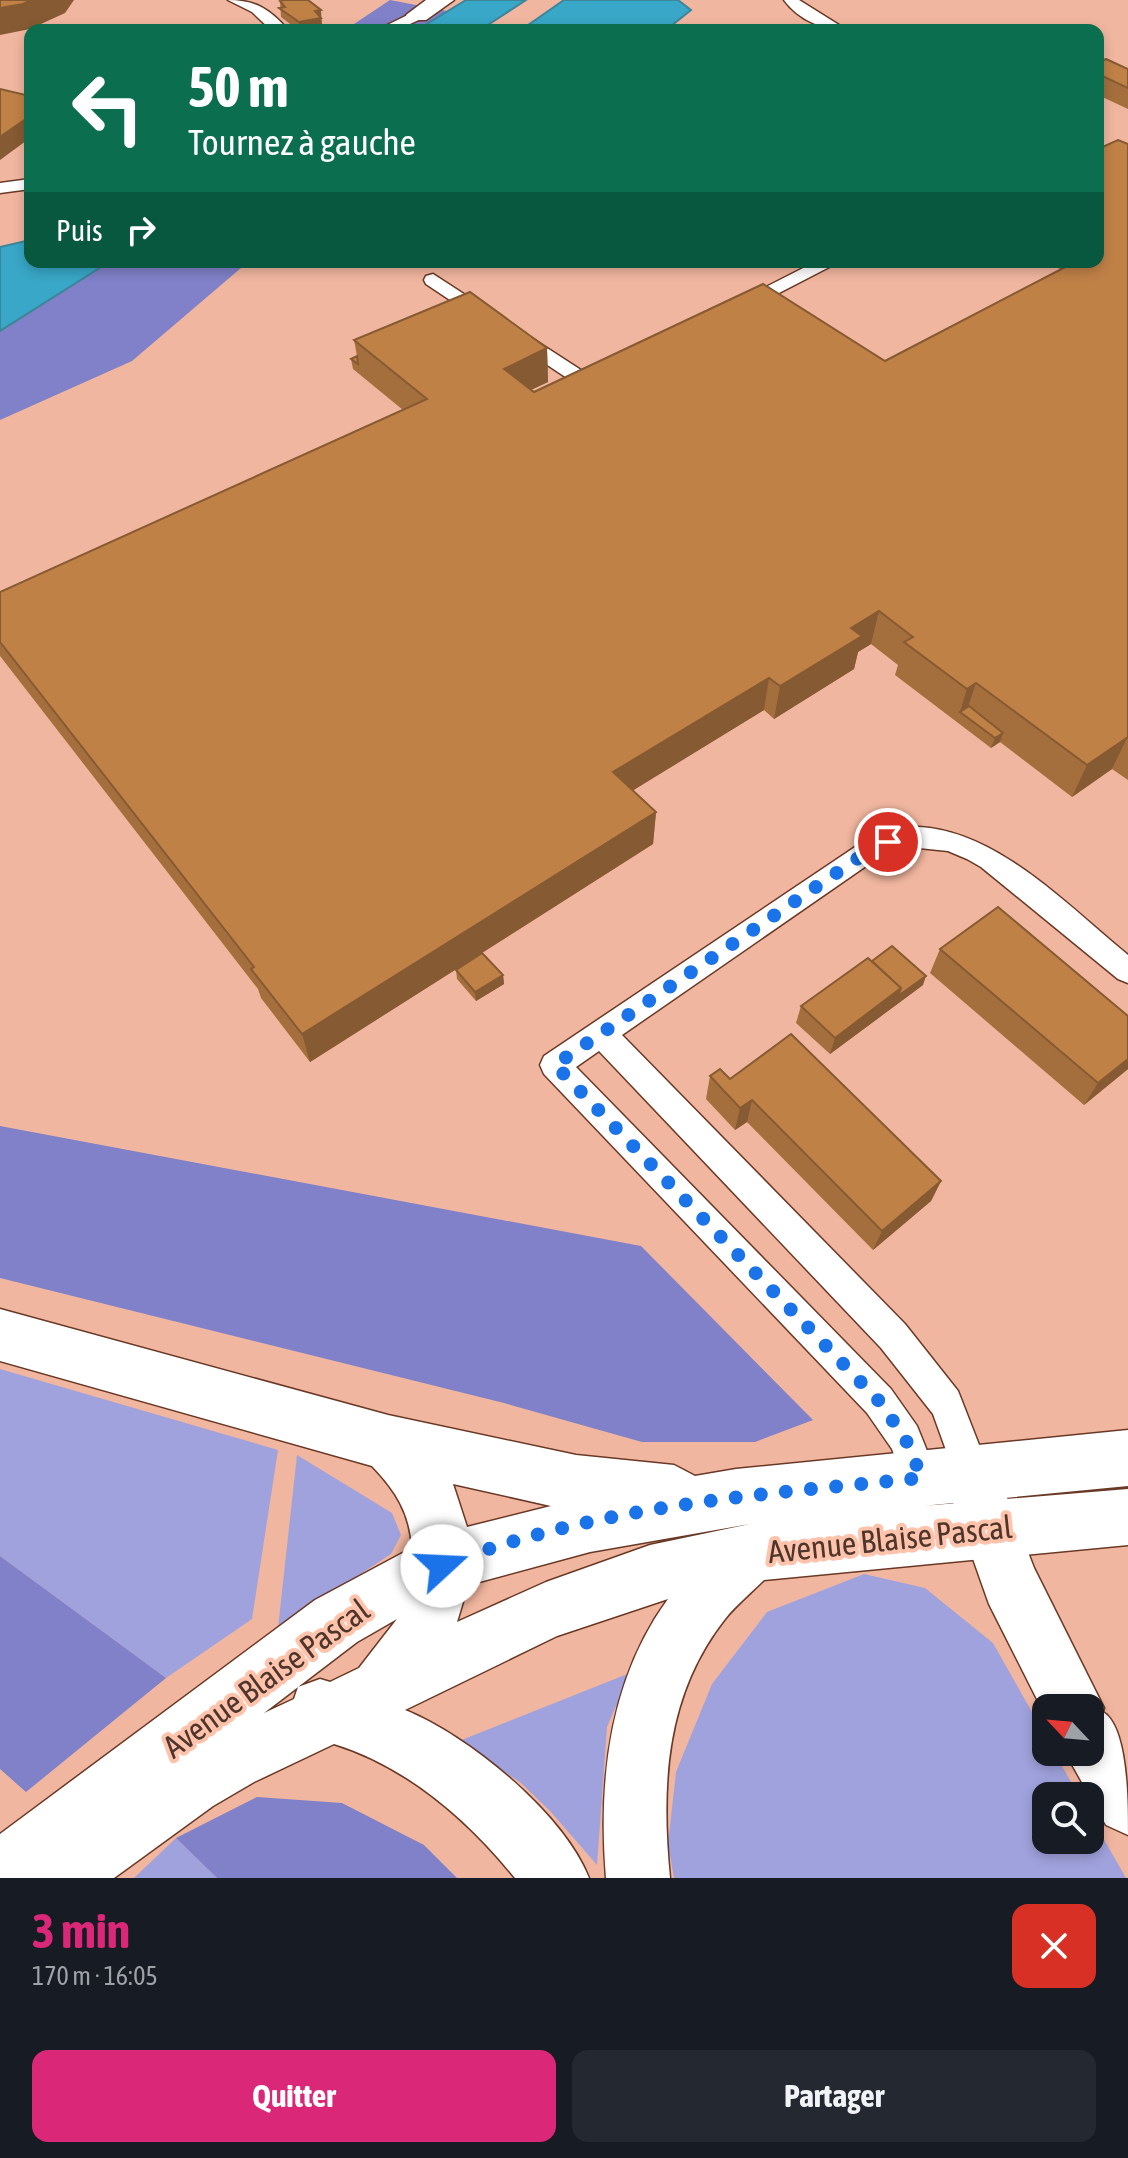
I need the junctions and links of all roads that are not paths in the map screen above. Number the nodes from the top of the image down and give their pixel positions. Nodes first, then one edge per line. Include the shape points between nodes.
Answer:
1 (235, 0) edge
2 (442, 0) edge
3 (791, 0) edge
4 (418, 15) joint
5 (273, 24) edge
6 (398, 24) edge
7 (828, 24) edge
8 (24, 185) edge
9 (0, 188) edge
10 (817, 268) edge
11 (433, 280) dead end
12 (720, 314) edge
13 (624, 360) edge
14 (1128, 971) edge
15 (602, 1035) junction
16 (0, 1335) edge
17 (388, 1443) junction
18 (1128, 1458) edge
19 (947, 1476) junction
20 (1128, 1517) edge
21 (744, 1525) junction
22 (963, 1530) junction
23 (442, 1566) junction
24 (1067, 1694) edge
25 (234, 1700) junction
26 (348, 1705) junction
27 (1104, 1761) edge
28 (151, 1788) junction
29 (1128, 1803) edge
30 (0, 1874) edge
31 (60, 1878) edge
32 (557, 1878) edge
33 (638, 1878) edge

1 - 5 lane via 257,9
2 - 4 street
3 - 7 lane
4 - 6 lane
8 - 9 lane
10 - 12 lane
11 - 13 lane via 583,380
14 - 15 lane via 991,860 956,841 907,837 873,848
15 - 19 lane via 893,1336 946,1403
15 - 19 lane via 555,1065 879,1401 905,1438
16 - 17 street
17 - 21 street
17 - 23 street via 412,1465 431,1495
18 - 19 street, Avenue Blaise Pascal
19 - 21 street, Avenue Blaise Pascal
19 - 22 street
20 - 22 street, Avenue Blaise Pascal
21 - 22 street, Avenue Blaise Pascal
21 - 23 street, Avenue Blaise Pascal via 590,1524
21 - 26 street, Avenue Blaise Pascal via 710,1559 606,1587 546,1611
21 - 33 street via 659,1673 649,1702 632,1786
22 - 24 street via 1010,1583
23 - 25 street, Avenue Blaise Pascal via 336,1621
23 - 26 street via 428,1625 414,1651 391,1676
25 - 26 street
25 - 28 street, Avenue Blaise Pascal
26 - 28 street, Avenue Blaise Pascal via 232,1760
26 - 32 street via 439,1760 502,1814
27 - 29 street
28 - 30 street, Avenue Blaise Pascal
28 - 31 street, Avenue Blaise Pascal

